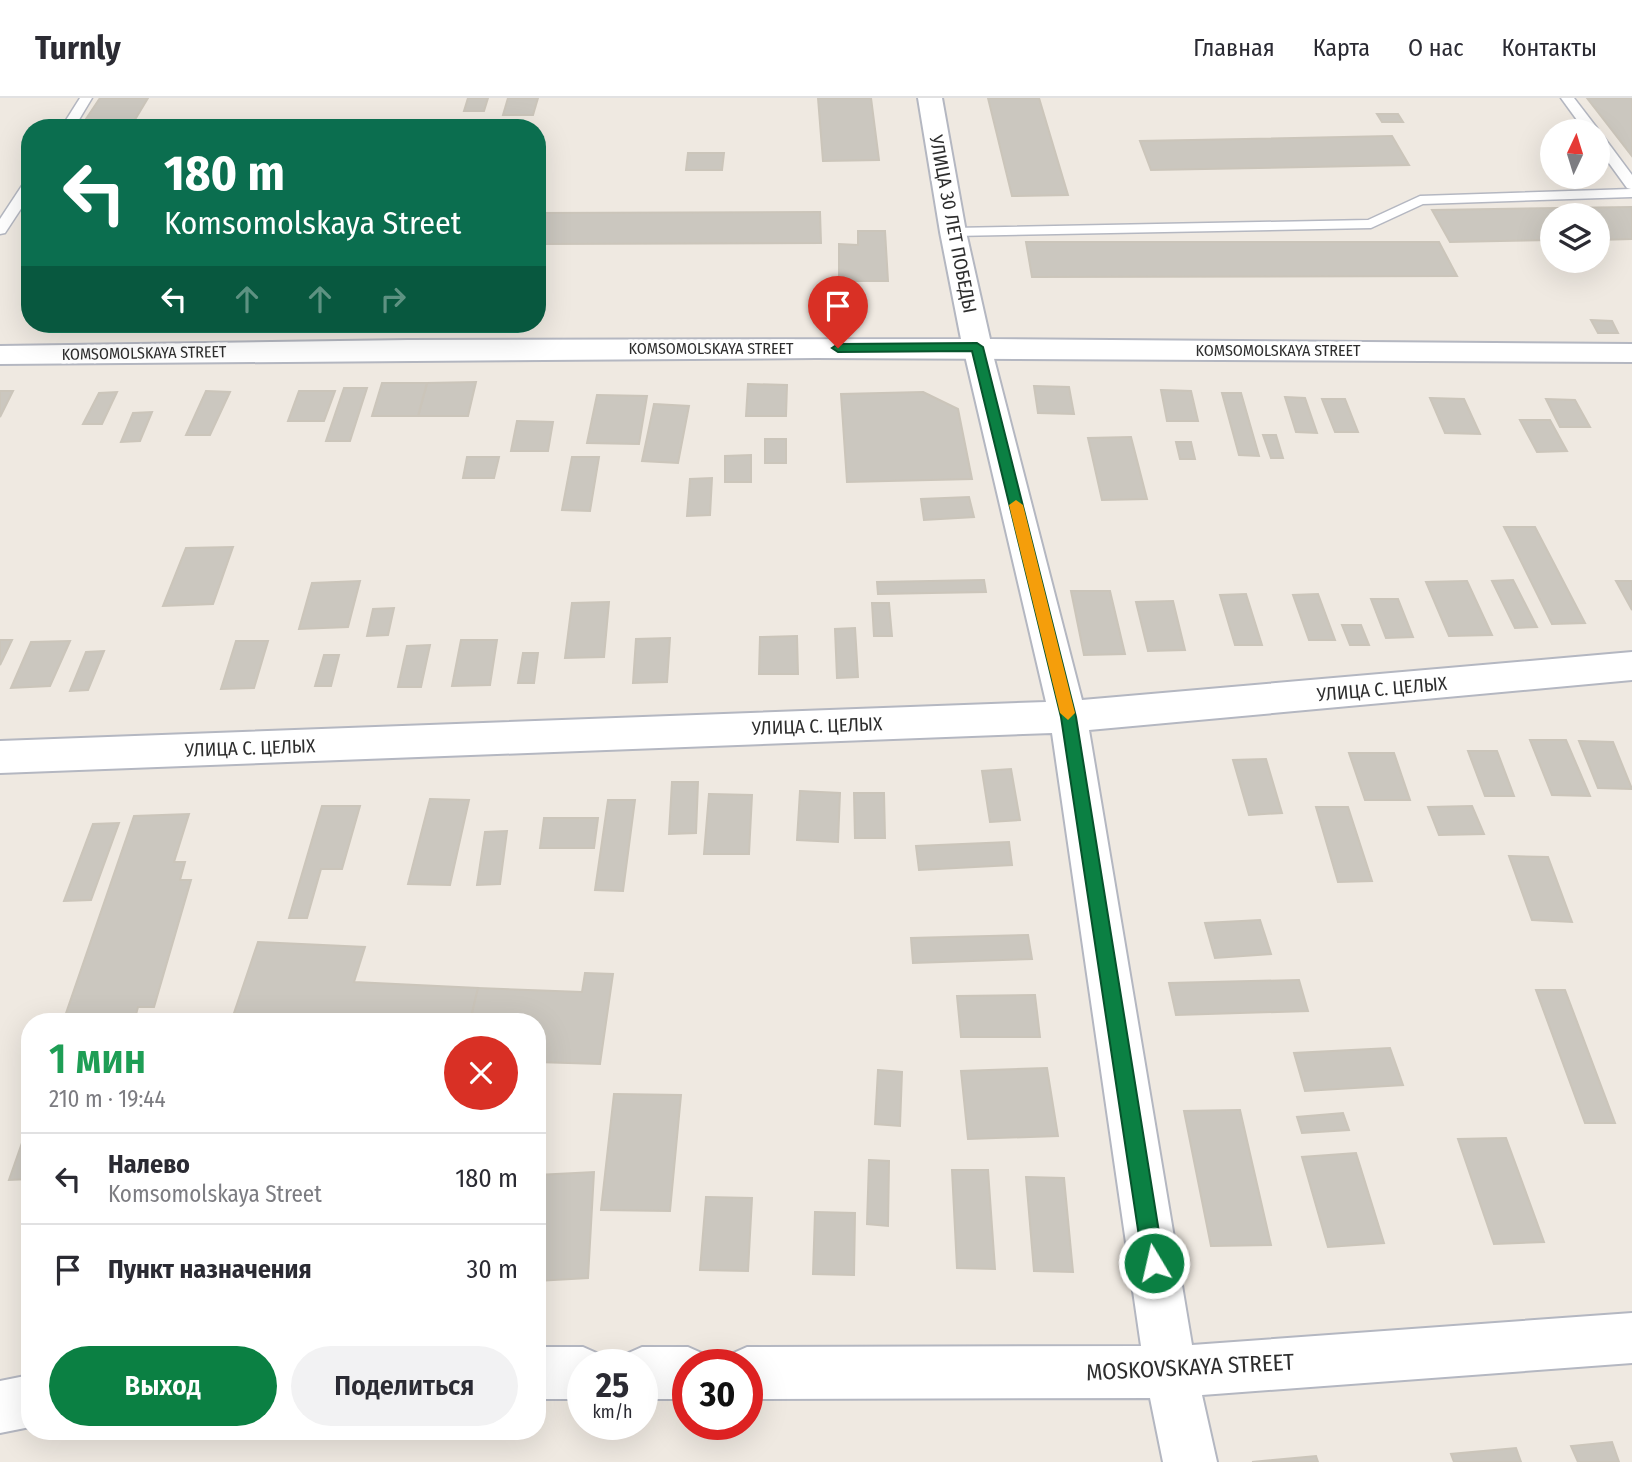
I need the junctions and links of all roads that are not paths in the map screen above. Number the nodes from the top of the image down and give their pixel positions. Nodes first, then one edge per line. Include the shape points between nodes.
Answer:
1 (86, 98) edge
2 (930, 98) edge
3 (1567, 98) edge
4 (72, 119) edge
5 (1583, 119) edge
6 (1610, 155) edge
7 (1632, 184) edge
8 (1632, 193) edge
9 (21, 198) edge
10 (0, 230) edge
11 (953, 232) junction
12 (977, 347) junction
13 (1632, 353) edge
14 (0, 355) edge
15 (1632, 666) edge
16 (1068, 717) junction
17 (0, 757) edge
18 (1632, 1338) edge
19 (1171, 1372) junction
20 (546, 1373) edge
21 (567, 1373) edge
22 (763, 1373) edge
23 (21, 1403) edge
24 (0, 1407) edge
25 (1190, 1462) edge

1 - 4 lane
2 - 11 street, УЛИЦА 30 ЛЕТ ПОБЕДЫ
3 - 5 lane
6 - 7 lane
8 - 11 lane via 1419,200 1371,224
9 - 10 lane
11 - 12 street, УЛИЦА 30 ЛЕТ ПОБЕДЫ
12 - 13 street, KOMSOMOLSKAYA STREET
12 - 14 street, KOMSOMOLSKAYA STREET
12 - 16 street, УЛИЦА 30 ЛЕТ ПОБЕДЫ
15 - 16 street, УЛИЦА С. ЦЕЛЫХ
16 - 17 street, УЛИЦА С. ЦЕЛЫХ
16 - 19 street, УЛИЦА 30 ЛЕТ ПОБЕДЫ
18 - 19 street, MOSKOVSKAYA STREET
19 - 22 street, MOSKOVSKAYA STREET
19 - 25 street, УЛИЦА 30 ЛЕТ ПОБЕДЫ
20 - 21 street
23 - 24 street

